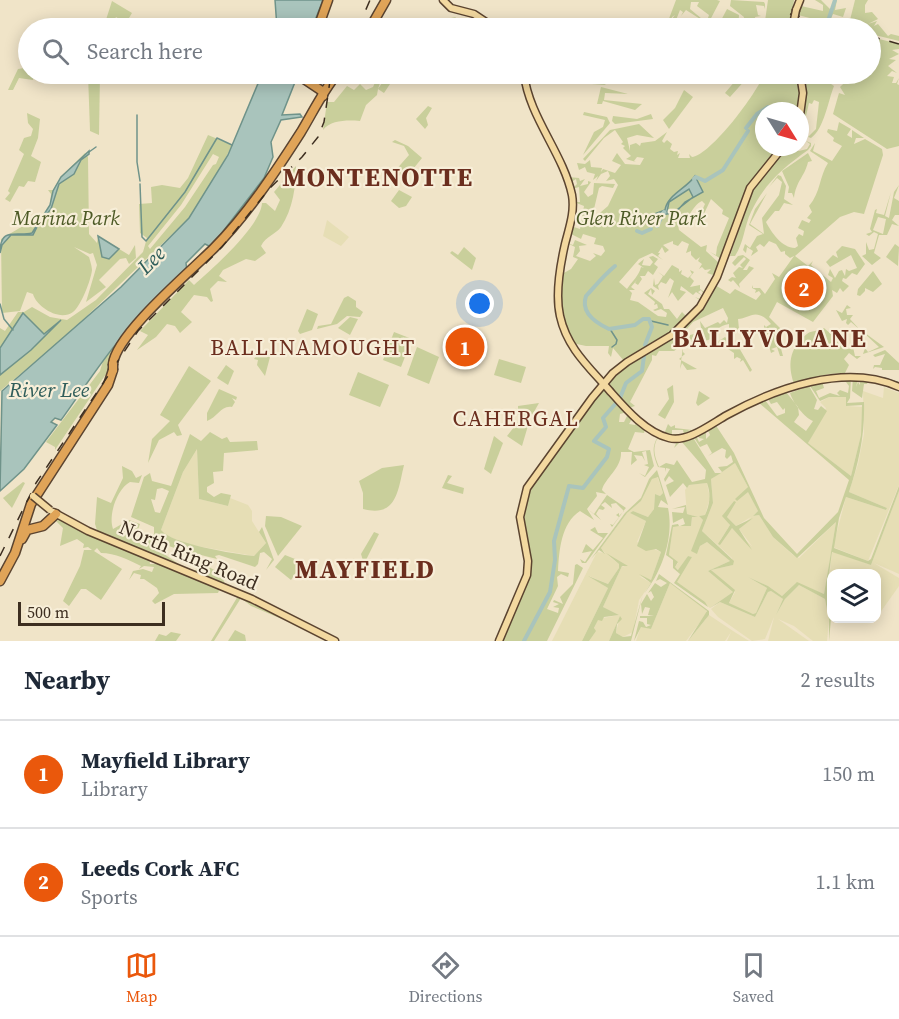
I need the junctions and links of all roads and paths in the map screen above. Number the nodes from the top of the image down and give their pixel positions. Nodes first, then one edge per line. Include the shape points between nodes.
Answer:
1 (328, 0) edge
2 (386, 0) edge
3 (442, 0) edge
4 (800, 0) edge
5 (322, 18) edge
6 (376, 18) edge
7 (480, 18) edge
8 (794, 18) edge
9 (313, 84) edge
10 (330, 84) edge
11 (526, 84) edge
12 (802, 84) edge
13 (324, 92) junction
14 (802, 102) edge
15 (776, 156) edge
16 (605, 386) junction
17 (899, 387) edge
18 (33, 499) junction
19 (53, 512) junction
20 (27, 516) junction
21 (32, 529) junction
22 (14, 556) junction
23 (0, 581) edge
24 (0, 586) edge
25 (335, 641) edge
26 (499, 641) edge

1 - 5 highway
2 - 6 highway
3 - 7 main road via 451,8
4 - 8 main road, bridge
9 - 13 highway
10 - 13 highway
11 - 16 main road via 572,199 559,287 561,320 578,356
12 - 14 main road
13 - 18 highway via 297,138 234,226 124,341 108,385 66,449 58,455
15 - 16 main road via 750,188 717,277 700,307 672,335 627,362
16 - 17 main road via 654,432 670,438 683,437 746,406 836,376 868,377
16 - 26 main road via 523,496 520,520 527,575
18 - 19 main road, North Ring Road, bridge
18 - 20 highway
18 - 22 highway via 19,524
19 - 21 highway via 43,525
19 - 25 main road, North Ring Road via 252,599
20 - 21 highway
20 - 22 highway
21 - 22 highway via 23,535
22 - 23 highway
22 - 24 highway

